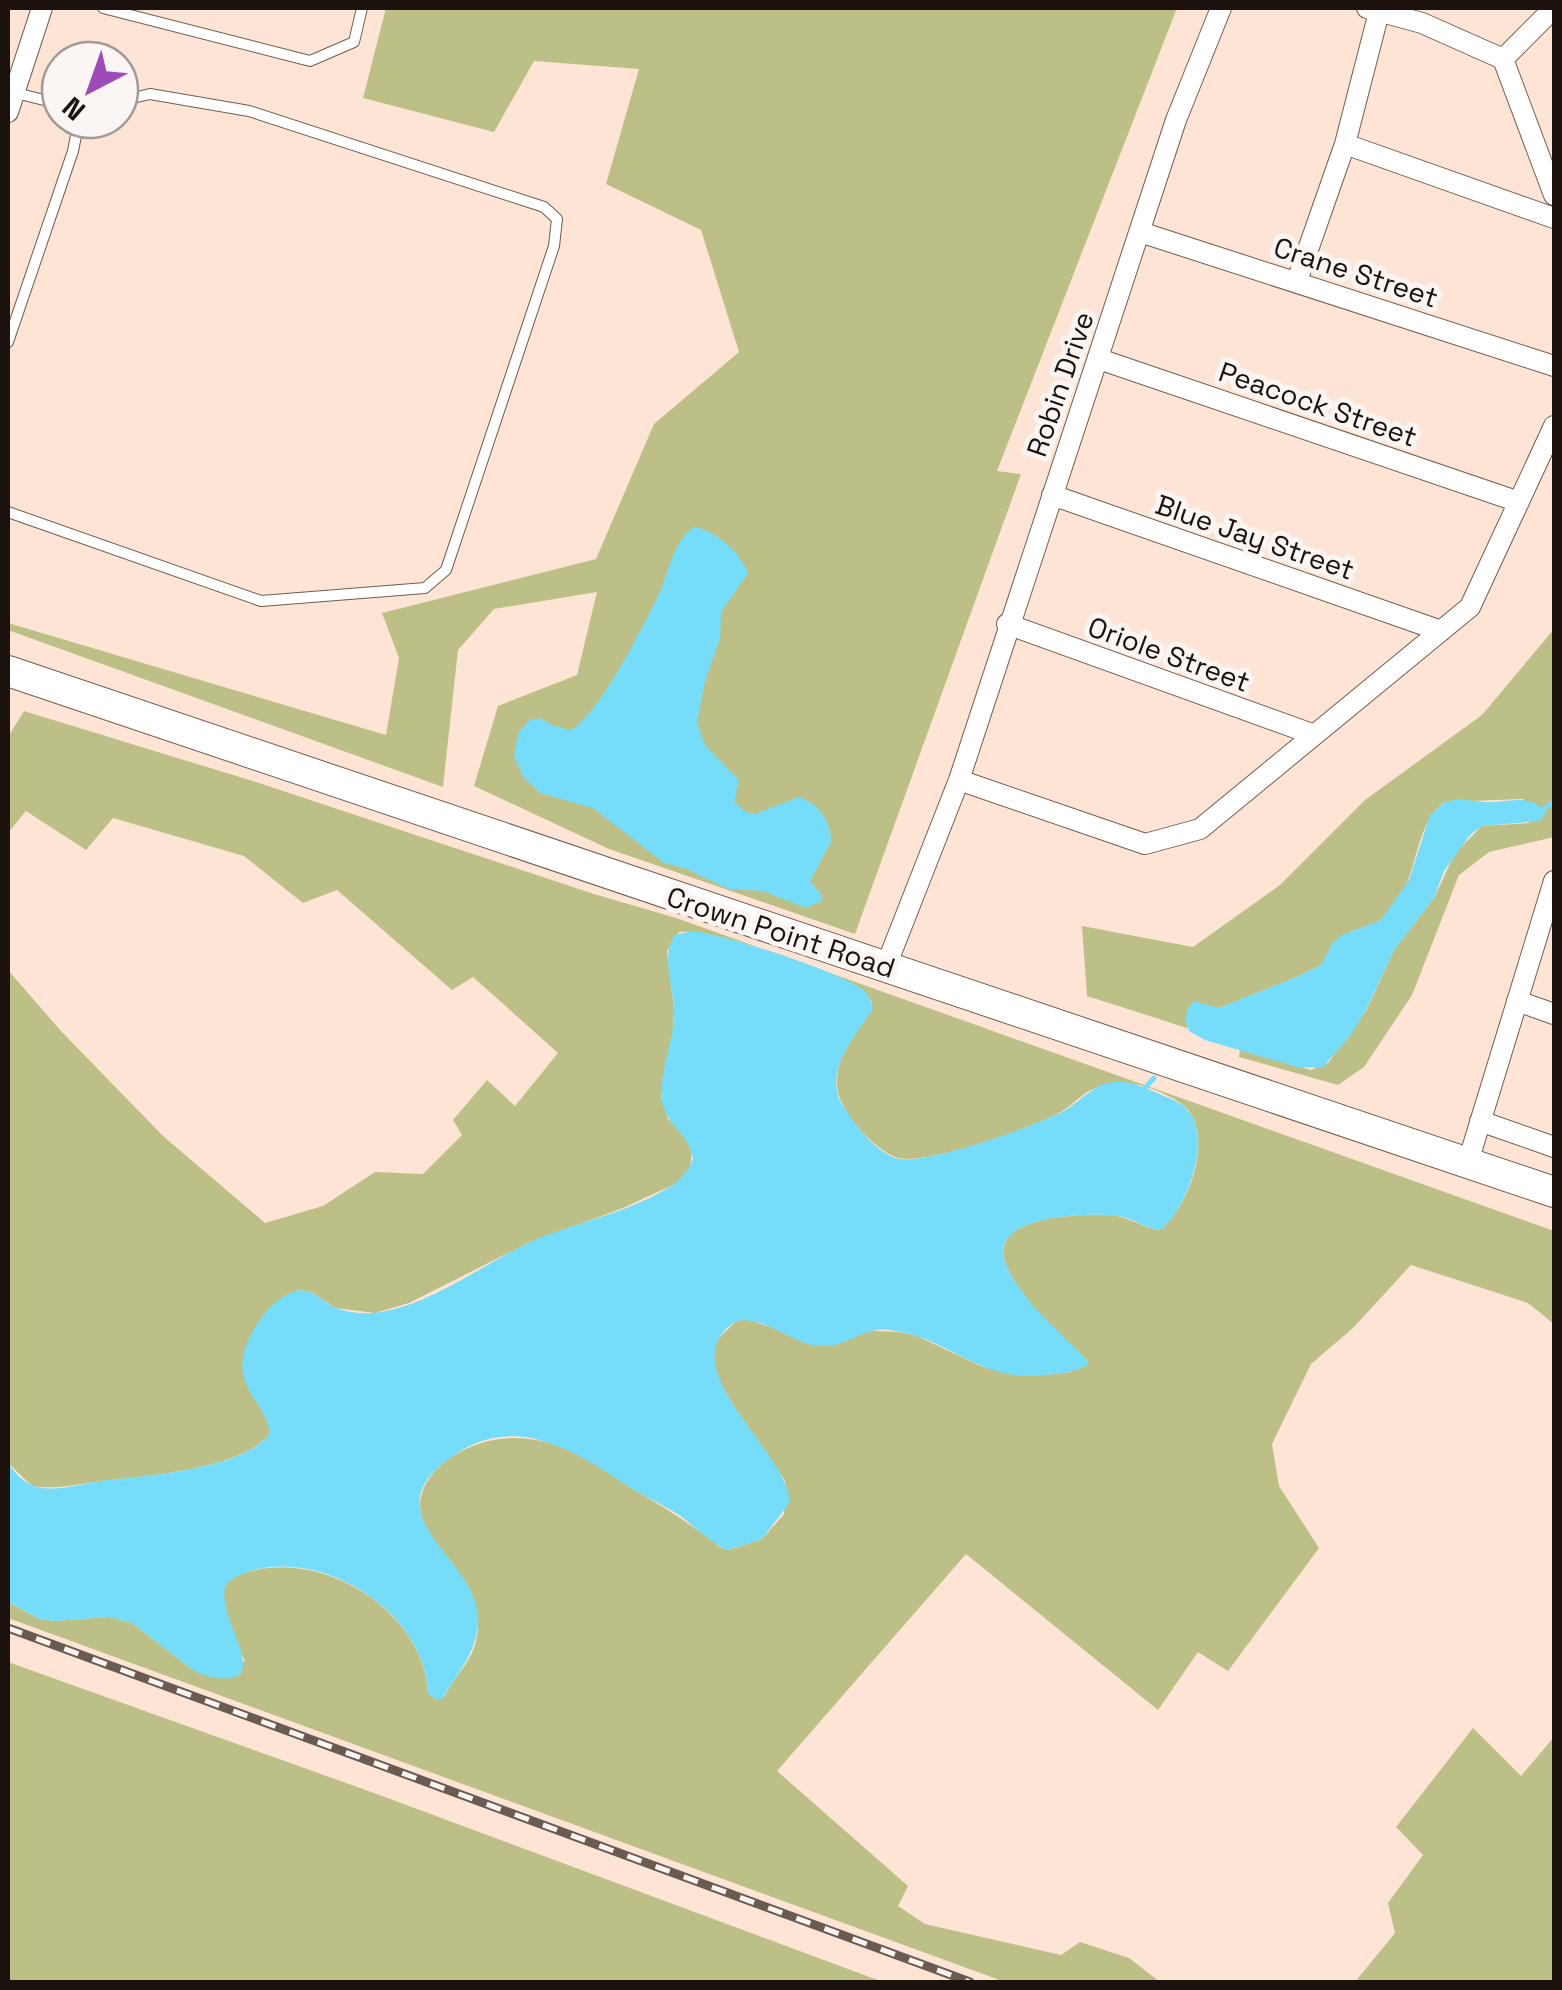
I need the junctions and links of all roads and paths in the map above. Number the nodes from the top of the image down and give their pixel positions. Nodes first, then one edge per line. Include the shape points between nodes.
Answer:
1 (42, 8) edge
2 (103, 8) edge
3 (362, 8) edge
4 (1221, 8) edge
5 (1554, 8) edge
6 (1373, 10) edge
7 (1503, 59) junction
8 (140, 96) edge
9 (10, 98) edge
10 (40, 102) edge
11 (75, 140) edge
12 (1345, 144) junction
13 (1554, 195) edge
14 (1554, 218) edge
15 (1140, 232) junction
16 (1296, 281) junction
17 (8, 342) edge
18 (1099, 358) junction
19 (1554, 366) edge
20 (1554, 426) edge
21 (1052, 495) junction
22 (1520, 502) junction
23 (8, 512) edge
24 (1008, 624) junction
25 (1441, 631) junction
26 (8, 671) edge
27 (1312, 734) junction
28 (958, 780) junction
29 (1554, 881) edge
30 (886, 966) junction
31 (1517, 1001) junction
32 (1554, 1014) edge
33 (1480, 1121) junction
34 (1554, 1146) edge
35 (1468, 1162) junction
36 (1554, 1192) edge

1 - 9 street
2 - 3 lane via 310,61 354,42
4 - 15 street, Robin Drive
5 - 7 street
6 - 7 street via 1422,23
6 - 12 street
7 - 13 street
8 - 23 lane via 249,111 544,207 557,219 554,246 446,570 425,588 261,601
9 - 10 lane
11 - 17 lane
12 - 14 street
12 - 16 street
15 - 16 street, Crane Street
15 - 18 street, Robin Drive
16 - 19 street, Crane Street
18 - 21 street, Robin Drive
18 - 22 street, Peacock Street
20 - 22 street
21 - 24 street, Robin Drive
21 - 25 street, Blue Jay Street
22 - 25 street via 1470,607
24 - 27 street, Oriole Street
24 - 28 street, Robin Drive
25 - 27 street
26 - 30 main road, Crown Point Road
27 - 28 street via 1200,829 1145,844
28 - 30 street, Robin Drive
29 - 31 street
30 - 35 main road, Crown Point Road
31 - 32 street
31 - 33 street
33 - 34 street
33 - 35 street
35 - 36 main road, Crown Point Road

